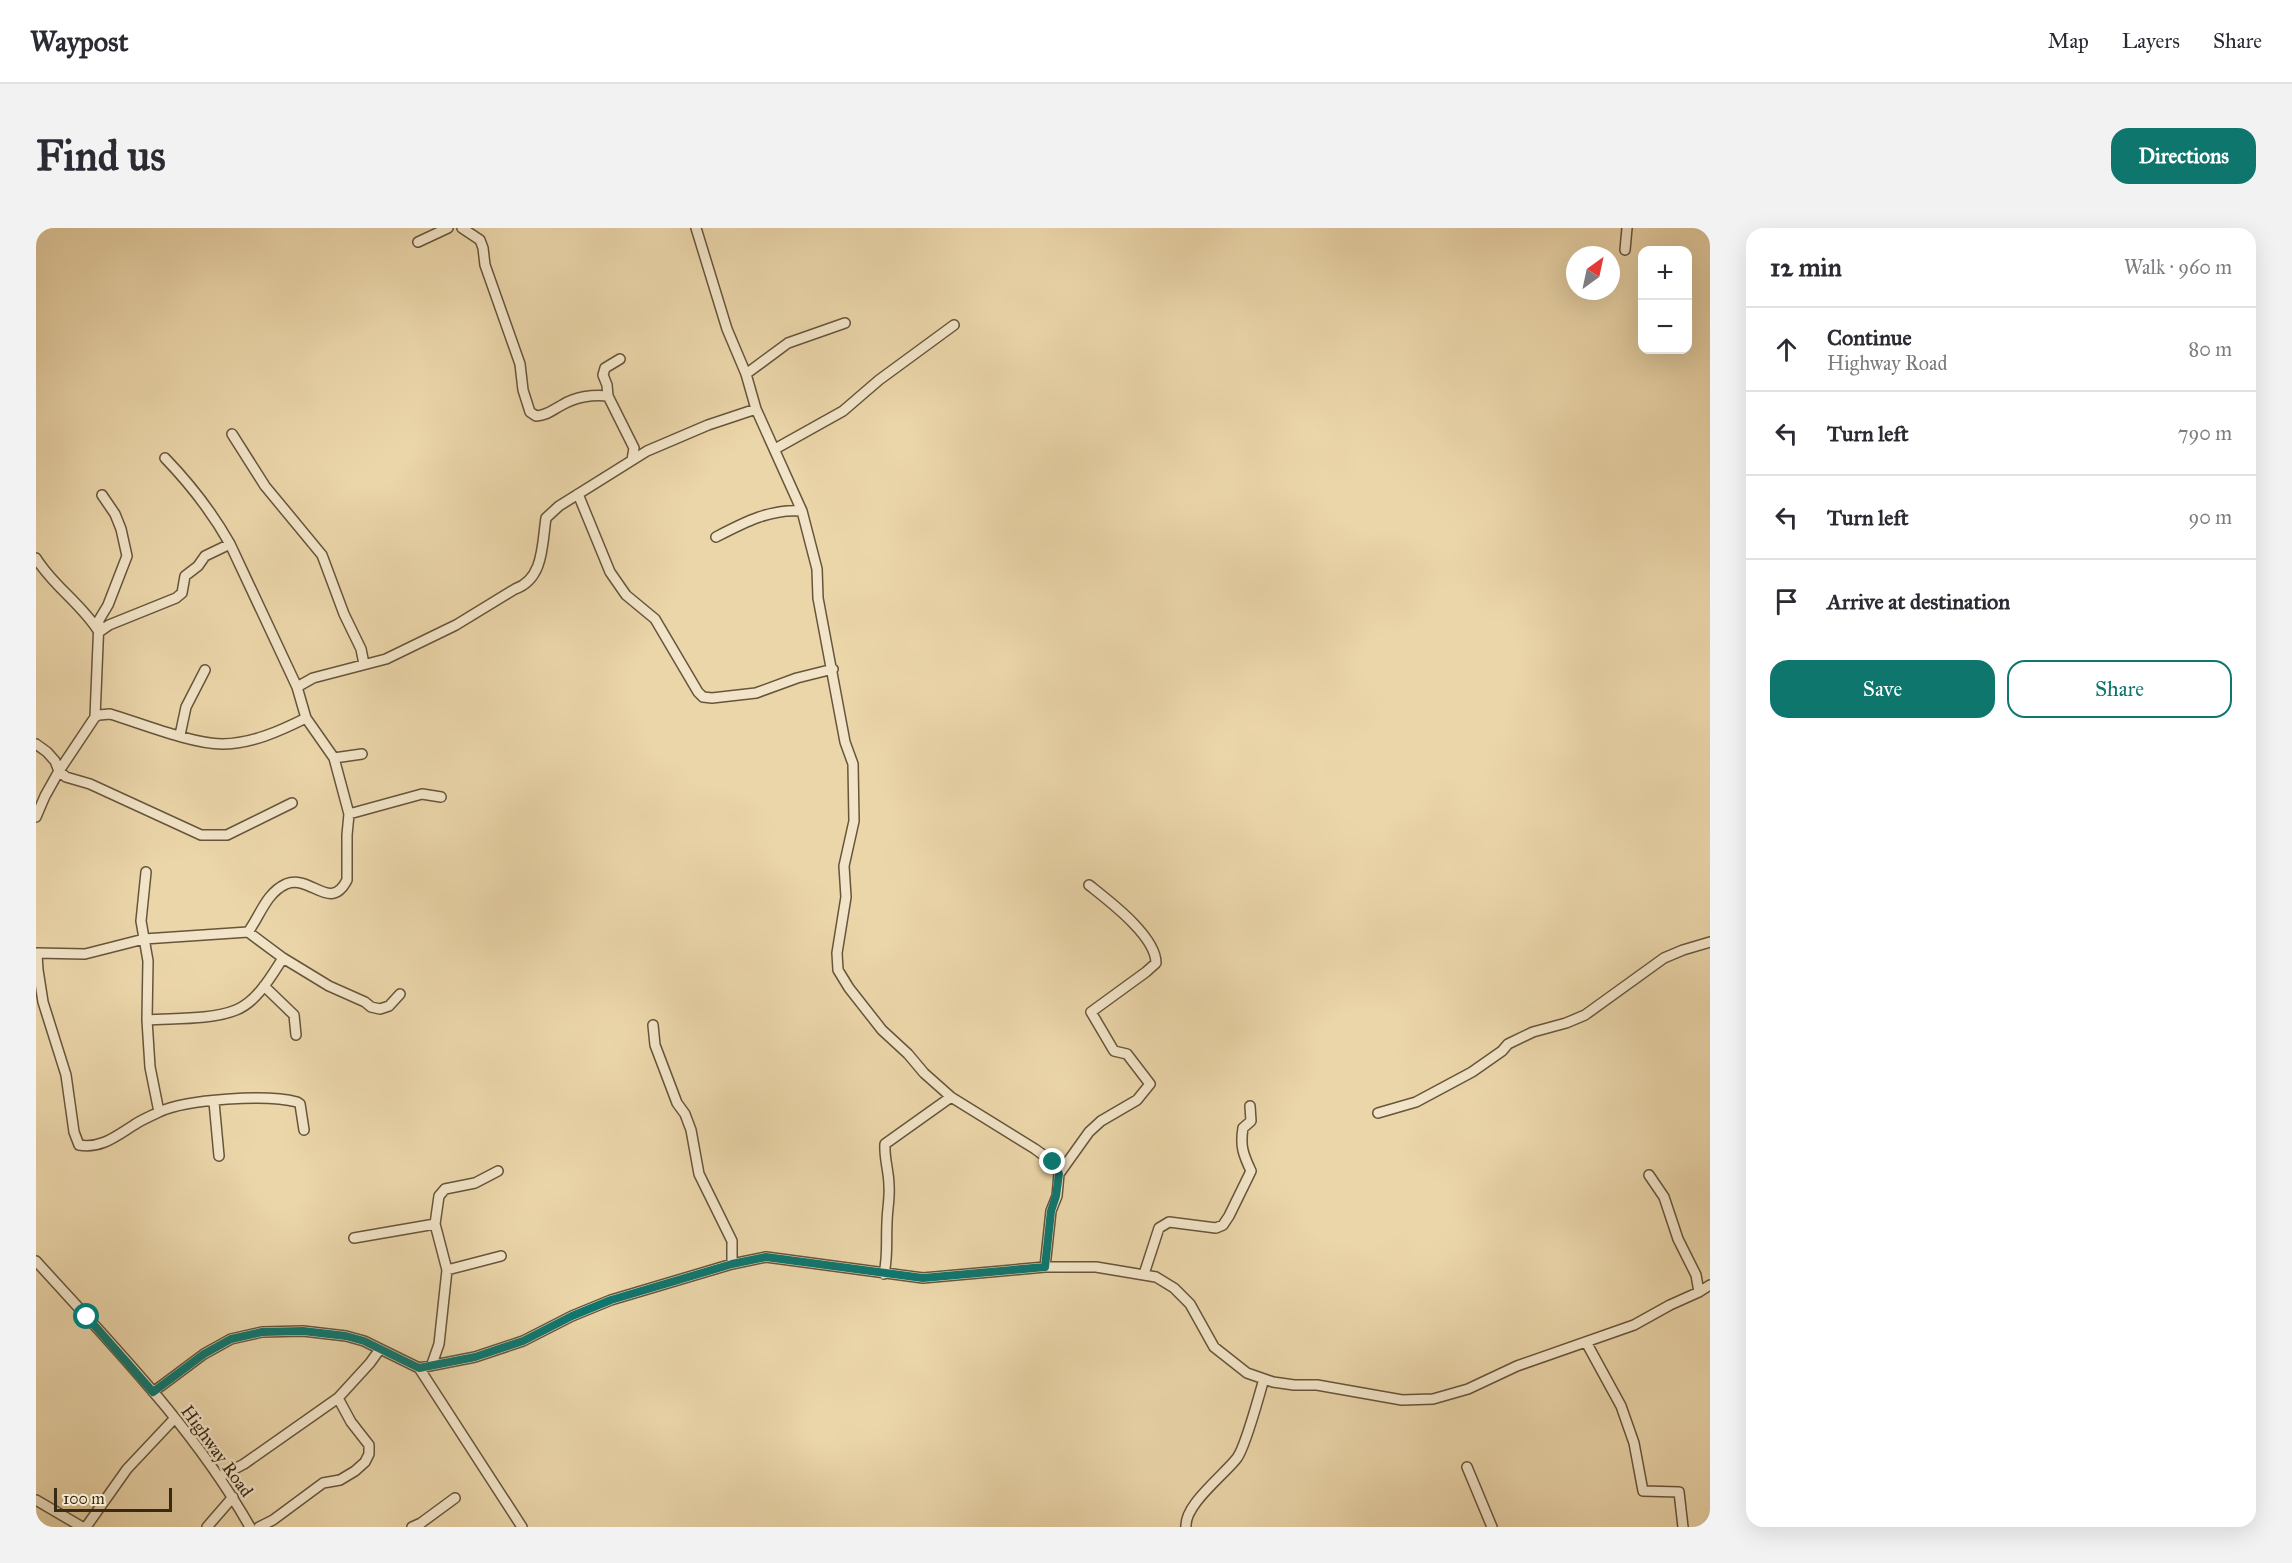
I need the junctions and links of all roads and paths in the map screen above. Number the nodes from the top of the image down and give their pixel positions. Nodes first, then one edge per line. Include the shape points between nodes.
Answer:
1 (448, 228) edge
2 (462, 228) edge
3 (696, 228) edge
4 (1627, 228) edge
5 (418, 242) dead end
6 (1625, 250) dead end
7 (845, 323) dead end
8 (954, 325) dead end
9 (620, 359) dead end
10 (746, 374) junction
11 (608, 396) junction
12 (756, 409) junction
13 (232, 434) dead end
14 (634, 448) junction
15 (775, 449) junction
16 (646, 451) junction
17 (165, 458) dead end
18 (632, 460) junction
19 (578, 494) junction
20 (102, 495) dead end
21 (802, 510) junction
22 (716, 537) dead end
23 (230, 544) junction
24 (36, 558) edge
25 (99, 632) junction
26 (364, 664) junction
27 (832, 669) junction
28 (205, 670) dead end
29 (297, 687) junction
30 (95, 717) junction
31 (306, 718) junction
32 (180, 735) junction
33 (36, 744) edge
34 (362, 754) dead end
35 (334, 758) junction
36 (59, 771) junction
37 (441, 797) dead end
38 (292, 803) dead end
39 (350, 814) junction
40 (36, 817) edge
41 (146, 872) dead end
42 (1089, 885) dead end
43 (248, 932) junction
44 (144, 939) junction
45 (1710, 942) edge
46 (37, 953) edge
47 (283, 958) junction
48 (264, 986) junction
49 (400, 994) dead end
50 (147, 1020) junction
51 (653, 1025) dead end
52 (296, 1035) dead end
53 (951, 1097) junction
54 (214, 1102) junction
55 (1250, 1107) dead end
56 (159, 1112) junction
57 (1378, 1113) dead end
58 (303, 1130) dead end
59 (219, 1156) dead end
60 (498, 1171) dead end
61 (1059, 1174) junction
62 (1649, 1175) dead end
63 (435, 1224) junction
64 (354, 1238) dead end
65 (501, 1256) dead end
66 (36, 1261) edge
67 (732, 1264) junction
68 (1045, 1267) junction
69 (447, 1270) junction
70 (884, 1274) junction
71 (1144, 1274) junction
72 (1710, 1284) edge
73 (1699, 1292) junction
74 (1586, 1342) junction
75 (380, 1349) junction
76 (432, 1364) junction
77 (419, 1368) junction
78 (1264, 1378) junction
79 (153, 1392) junction
80 (338, 1398) junction
81 (175, 1418) junction
82 (1467, 1467) dead end
83 (219, 1477) junction
84 (233, 1497) junction
85 (454, 1498) dead end
86 (36, 1500) edge
87 (84, 1527) edge
88 (207, 1527) edge
89 (250, 1527) edge
90 (259, 1527) edge
91 (412, 1527) edge
92 (522, 1527) edge
93 (1186, 1527) edge
94 (1492, 1527) edge
95 (1683, 1527) edge

1 - 5 street
2 - 11 street via 480,240 483,248 485,265 520,364 530,412 546,415 579,398
3 - 10 street
4 - 6 street
7 - 10 street via 788,343
8 - 15 street via 843,411
9 - 11 street via 603,371
10 - 12 street
11 - 14 street
12 - 15 street
12 - 16 street
13 - 26 street via 265,486 322,555
14 - 16 street
14 - 18 street
15 - 21 street
16 - 18 street
17 - 23 street via 187,481
18 - 19 street
19 - 26 street via 546,518 543,549 535,574 525,585 386,659
19 - 27 street via 610,572 626,595 655,619 704,697 756,693
20 - 25 street via 121,529 126,556 99,620
21 - 22 street via 776,511
21 - 27 street via 817,569 818,598
23 - 25 street via 205,556 186,576 182,593 176,598
23 - 29 street
24 - 25 street
25 - 30 street
26 - 29 street via 313,678
27 - 53 street via 845,742 853,764 855,791 854,821 844,866 846,897 838,970 882,1030
28 - 32 street via 186,707
29 - 31 street
30 - 32 street via 110,714
30 - 36 street
31 - 32 street via 273,735 223,744
31 - 35 street
33 - 36 street via 56,761
34 - 35 street
35 - 39 street
36 - 38 street via 213,837 227,835
36 - 40 street
37 - 39 street via 422,794
39 - 43 street via 344,887 330,895 306,884 285,885 266,902
41 - 44 street via 141,921
42 - 61 street via 1121,911 1156,956 1156,963 1146,972 1091,1012 1113,1051 1127,1054 1150,1084 1137,1100 1089,1132
43 - 44 street
43 - 47 street
44 - 46 street via 85,954
44 - 50 street via 148,961
45 - 57 street via 1664,958 1585,1015 1533,1032 1425,1097
46 - 56 street via 43,1002 66,1075 79,1145 116,1138
47 - 48 street
47 - 49 street via 380,1010
48 - 50 street via 238,1010
48 - 52 street via 294,1015
50 - 56 street via 150,1067
51 - 67 street via 655,1045 676,1103 691,1130 699,1174 732,1241
53 - 61 street via 1035,1149 1053,1162
53 - 70 street via 885,1144 890,1189
54 - 56 street via 187,1102
54 - 58 street via 235,1098 293,1101 300,1104
54 - 59 street
55 - 71 street via 1251,1120 1243,1128 1242,1153 1251,1171 1223,1225 1210,1228 1163,1224
60 - 63 street via 475,1183 445,1189 439,1196
61 - 68 street
62 - 73 street via 1664,1197 1696,1275
63 - 64 street
63 - 69 street
65 - 69 street
66 - 79 street, Highway Road
67 - 70 street via 766,1257
67 - 76 street via 611,1300 523,1341
68 - 70 street via 923,1278
68 - 71 street via 1096,1267
69 - 76 street via 439,1344
71 - 78 street via 1174,1288 1190,1304 1214,1347 1247,1373
72 - 73 street
73 - 74 street via 1634,1325
74 - 78 street via 1433,1399 1402,1400
74 - 95 street via 1621,1406 1634,1443 1643,1491 1679,1492
75 - 77 street
75 - 79 street via 364,1341 326,1333 262,1332 231,1339
75 - 80 street
76 - 77 street
77 - 92 street
78 - 93 street via 1239,1456 1191,1508
79 - 81 street, Highway Road
80 - 83 street
80 - 90 street via 369,1445 365,1462 340,1480 323,1483
81 - 83 street, Highway Road
81 - 87 street via 127,1468
82 - 94 street
83 - 84 street, Highway Road
84 - 88 street
84 - 89 street, Highway Road
85 - 91 street
86 - 87 street

